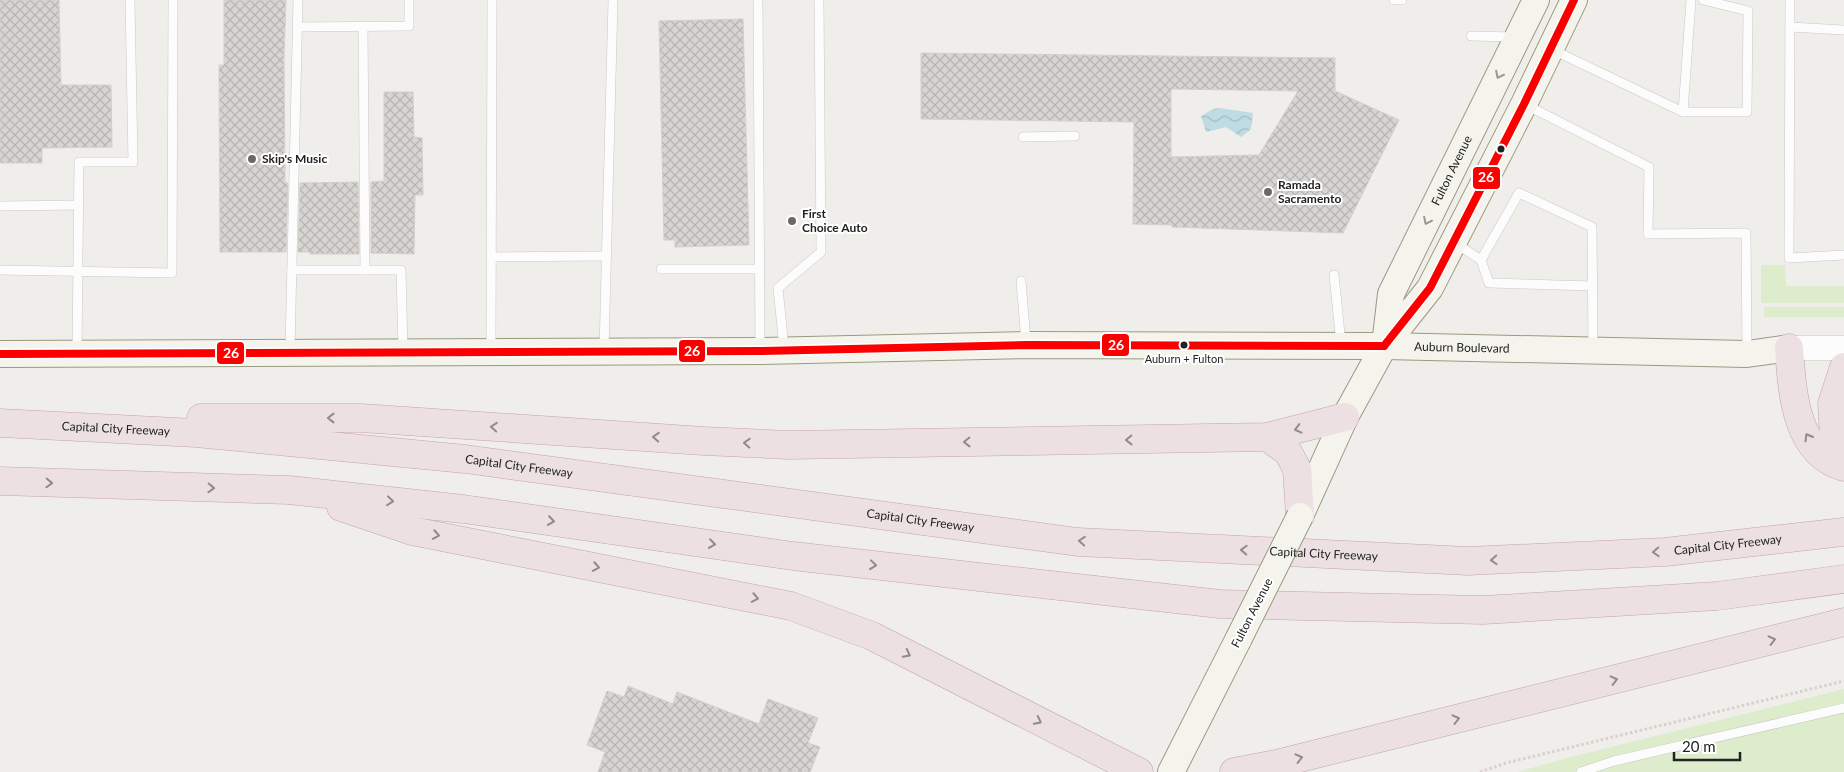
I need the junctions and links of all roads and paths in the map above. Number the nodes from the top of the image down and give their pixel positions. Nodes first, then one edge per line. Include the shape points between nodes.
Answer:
1 (130, 0) edge
2 (173, 0) edge
3 (298, 0) edge
4 (409, 0) edge
5 (492, 0) edge
6 (613, 0) edge
7 (758, 0) edge
8 (819, 0) edge
9 (1394, 0) edge
10 (1402, 0) edge
11 (1536, 0) edge
12 (1574, 0) edge
13 (1691, 0) edge
14 (1702, 0) edge
15 (1790, 0) edge
16 (363, 26) junction
17 (297, 27) junction
18 (1790, 28) junction
19 (1844, 30) edge
20 (1471, 36) dead end
21 (1518, 37) junction
22 (1551, 49) junction
23 (1524, 104) junction
24 (1683, 112) junction
25 (1075, 136) dead end
26 (1023, 137) dead end
27 (79, 205) junction
28 (0, 206) edge
29 (1453, 243) junction
30 (1844, 255) edge
31 (607, 256) junction
32 (492, 257) junction
33 (1481, 260) junction
34 (661, 269) dead end
35 (760, 269) junction
36 (0, 270) edge
37 (292, 270) junction
38 (364, 270) junction
39 (78, 271) junction
40 (1334, 274) dead end
41 (1021, 281) dead end
42 (1593, 286) junction
43 (1027, 345) junction
44 (1341, 346) junction
45 (1384, 346) junction
46 (1789, 348) junction
47 (1844, 348) edge
48 (1593, 350) junction
49 (604, 351) junction
50 (772, 351) junction
51 (403, 352) junction
52 (491, 352) junction
53 (290, 353) junction
54 (0, 354) edge
55 (77, 354) junction
56 (1748, 354) junction
57 (1844, 367) edge
58 (1346, 417) junction
59 (0, 418) edge
60 (0, 422) edge
61 (1267, 437) junction
62 (1844, 454) edge
63 (1844, 467) edge
64 (0, 481) edge
65 (289, 490) junction
66 (1300, 516) junction
67 (1844, 532) edge
68 (1844, 579) edge
69 (1844, 622) edge
70 (1844, 681) edge
71 (1844, 708) edge
72 (1139, 772) edge
73 (1172, 772) edge
74 (1234, 772) edge
75 (1480, 772) edge
76 (1582, 772) edge

1 - 27 lane via 133,162 79,162
2 - 39 lane via 172,273
3 - 17 lane
4 - 16 lane via 409,26
5 - 32 lane
6 - 31 lane
7 - 35 lane
8 - 50 lane via 821,252 778,288
9 - 10 lane
11 - 21 main road, Fulton Avenue
12 - 22 main road, Fulton Avenue
13 - 24 lane
14 - 24 lane via 1748,10 1747,112
15 - 18 lane
16 - 17 lane
16 - 38 lane
17 - 37 lane
18 - 19 lane
18 - 30 lane via 1789,258
20 - 21 lane
21 -> 45 main road, Fulton Avenue via 1391,294
22 - 23 main road, Fulton Avenue
22 - 24 lane
23 - 29 main road, Fulton Avenue
23 - 56 lane via 1649,167 1648,234 1746,233
25 - 26 lane
27 - 28 lane
27 - 39 lane
29 - 33 lane
29 - 45 main road, Fulton Avenue via 1430,288
31 - 32 lane
31 - 49 lane
32 - 52 lane
33 - 42 lane via 1490,283
33 - 42 lane via 1519,193 1592,227
34 - 35 lane
35 - 50 lane
36 - 39 lane
37 - 38 lane
37 - 53 lane
38 - 51 lane via 401,270
39 - 55 lane
40 - 44 lane
41 - 43 lane
42 - 48 lane
43 - 44 main road, Auburn Boulevard
43 - 50 main road, Auburn Boulevard
44 - 45 main road, Auburn Boulevard
45 - 48 main road, Auburn Boulevard
45 - 58 main road, Fulton Avenue
46 - 47 street, Auburn Boulevard
46 - 56 main road, Auburn Boulevard
63 -> 46 highway via 1819,454 1804,431 1792,394
48 - 56 main road, Auburn Boulevard
49 - 50 main road, Auburn Boulevard
49 - 52 main road, Auburn Boulevard
51 - 52 main road, Auburn Boulevard
51 - 53 main road, Auburn Boulevard
53 - 55 main road, Auburn Boulevard
54 - 55 main road, Auburn Boulevard
57 - 62 highway via 1832,404 1834,438
58 -> 61 highway
58 - 66 main road, Fulton Avenue
61 -> 59 highway via 789,444 361,418
67 -> 60 highway, Capital City Freeway via 1665,552 1468,561 1078,542 465,459 196,433
61 - 66 highway via 1288,452 1297,469
64 -> 65 highway
65 -> 68 highway via 463,509 793,556 1220,604 1483,610 1717,596
65 -> 72 highway via 412,530 791,606 872,636
66 - 73 main road, Fulton Avenue, bridge
74 -> 69 highway
70 - 75 path
71 - 76 lane via 1614,761

